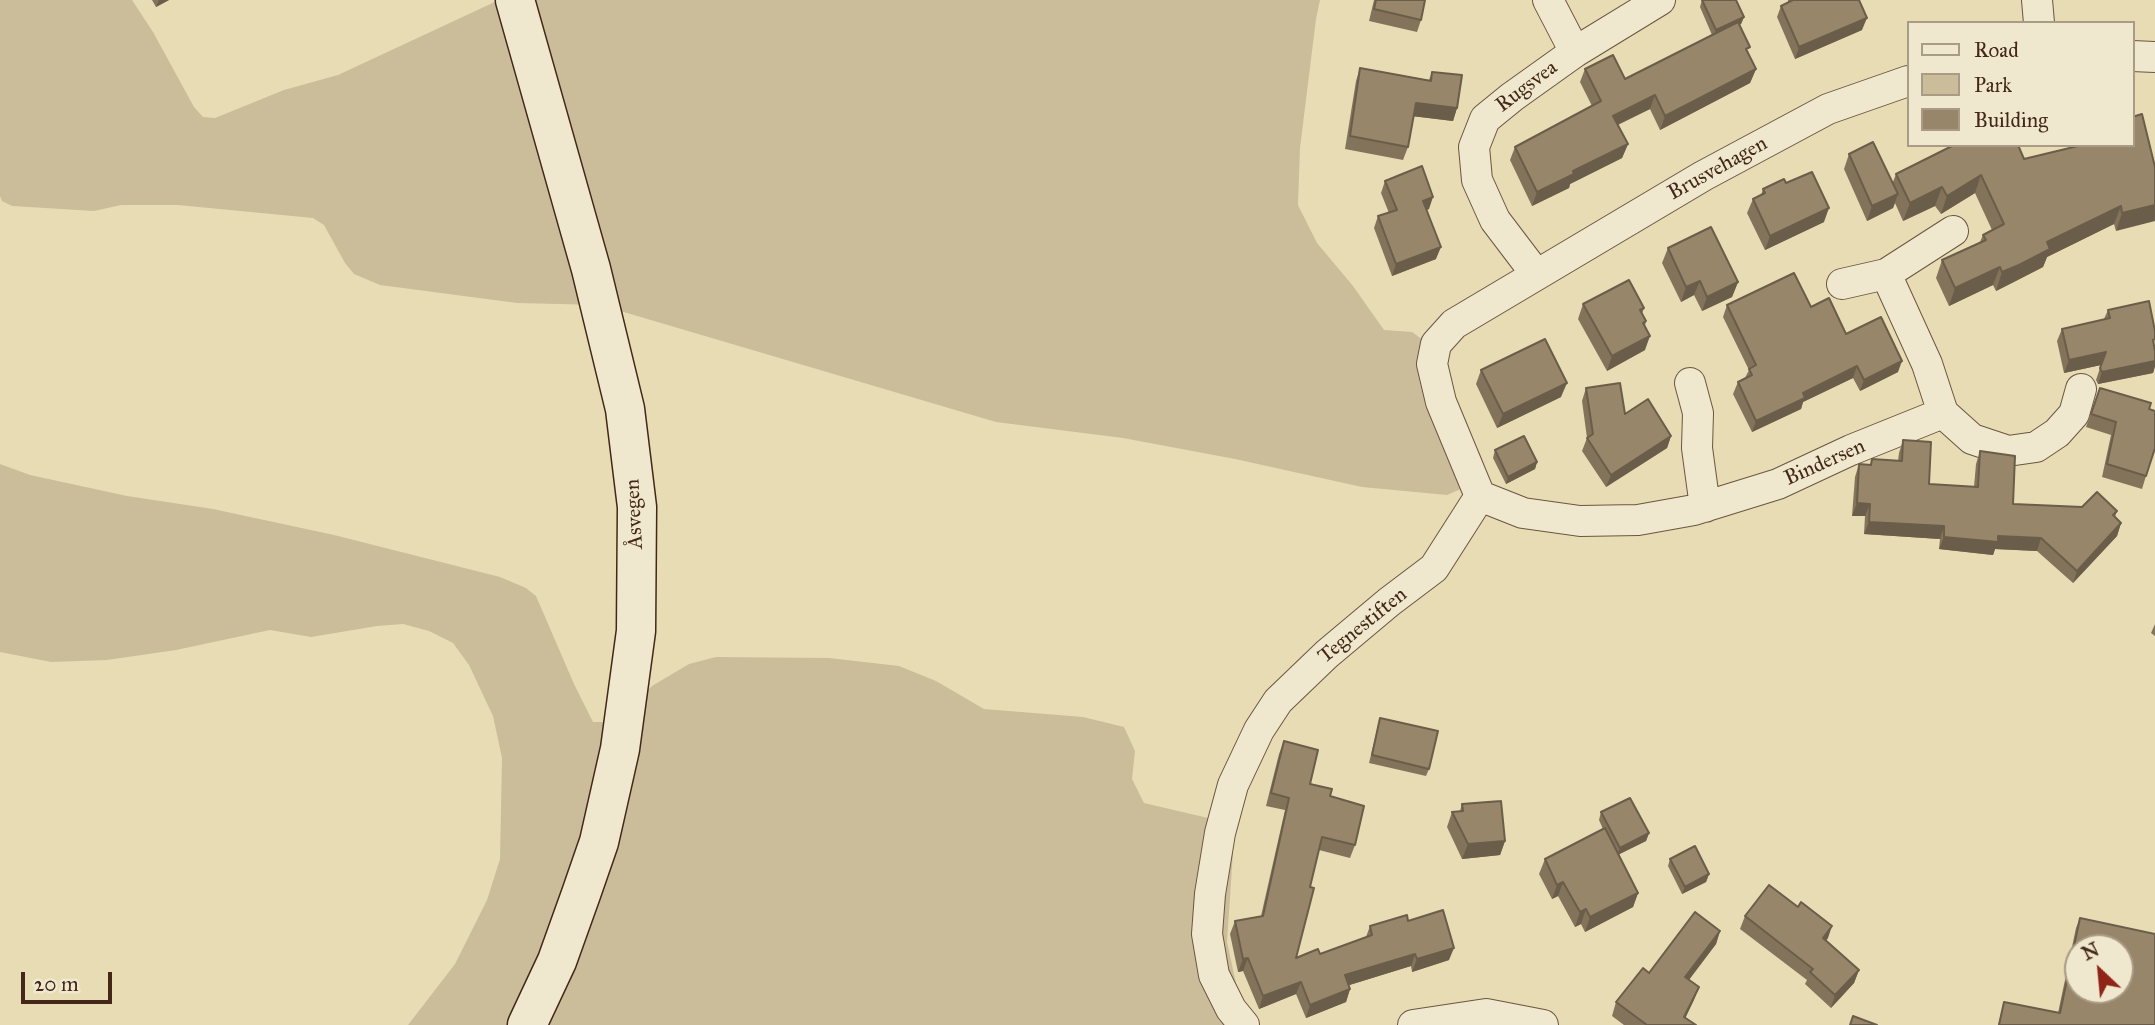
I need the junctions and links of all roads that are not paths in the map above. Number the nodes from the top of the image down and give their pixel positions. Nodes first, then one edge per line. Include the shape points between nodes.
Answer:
1 (515, 0) edge
2 (1548, 0) edge
3 (1660, 0) edge
4 (2038, 0) edge
5 (2039, 21) edge
6 (1575, 52) junction
7 (2134, 56) edge
8 (2155, 57) edge
9 (1906, 82) edge
10 (1953, 231) dead end
11 (1536, 274) junction
12 (1886, 274) junction
13 (1842, 284) dead end
14 (1690, 383) dead end
15 (2081, 389) dead end
16 (1942, 413) junction
17 (1480, 496) junction
18 (1705, 507) junction
19 (527, 1025) edge
20 (1244, 1025) edge
21 (1413, 1025) edge
22 (1543, 1025) edge

1 - 19 main road, Åsvegen via 622,396 637,507 636,631 620,749 599,842 556,961
2 - 6 street, Rugsvea
3 - 6 street, Rugsvea
4 - 5 street
6 - 11 street, Rugsvea via 1485,119 1475,147 1477,180 1495,220
7 - 8 street
9 - 11 street, Brusvehagen via 1828,109
10 - 12 street
11 - 17 street via 1454,324 1436,344 1432,364 1441,402
12 - 13 street
12 - 16 street via 1927,364
14 - 18 street via 1698,413 1697,448
15 - 16 street via 2074,414 2036,447 2008,451 1972,439
16 - 18 street, Bindersen via 1778,484
17 - 18 street, Bindersen via 1523,513 1580,521 1638,520
17 - 20 street, Tegnestiften via 1434,568 1327,654 1278,701 1233,785 1220,833 1208,934 1214,975
21 - 22 street via 1486,1014

